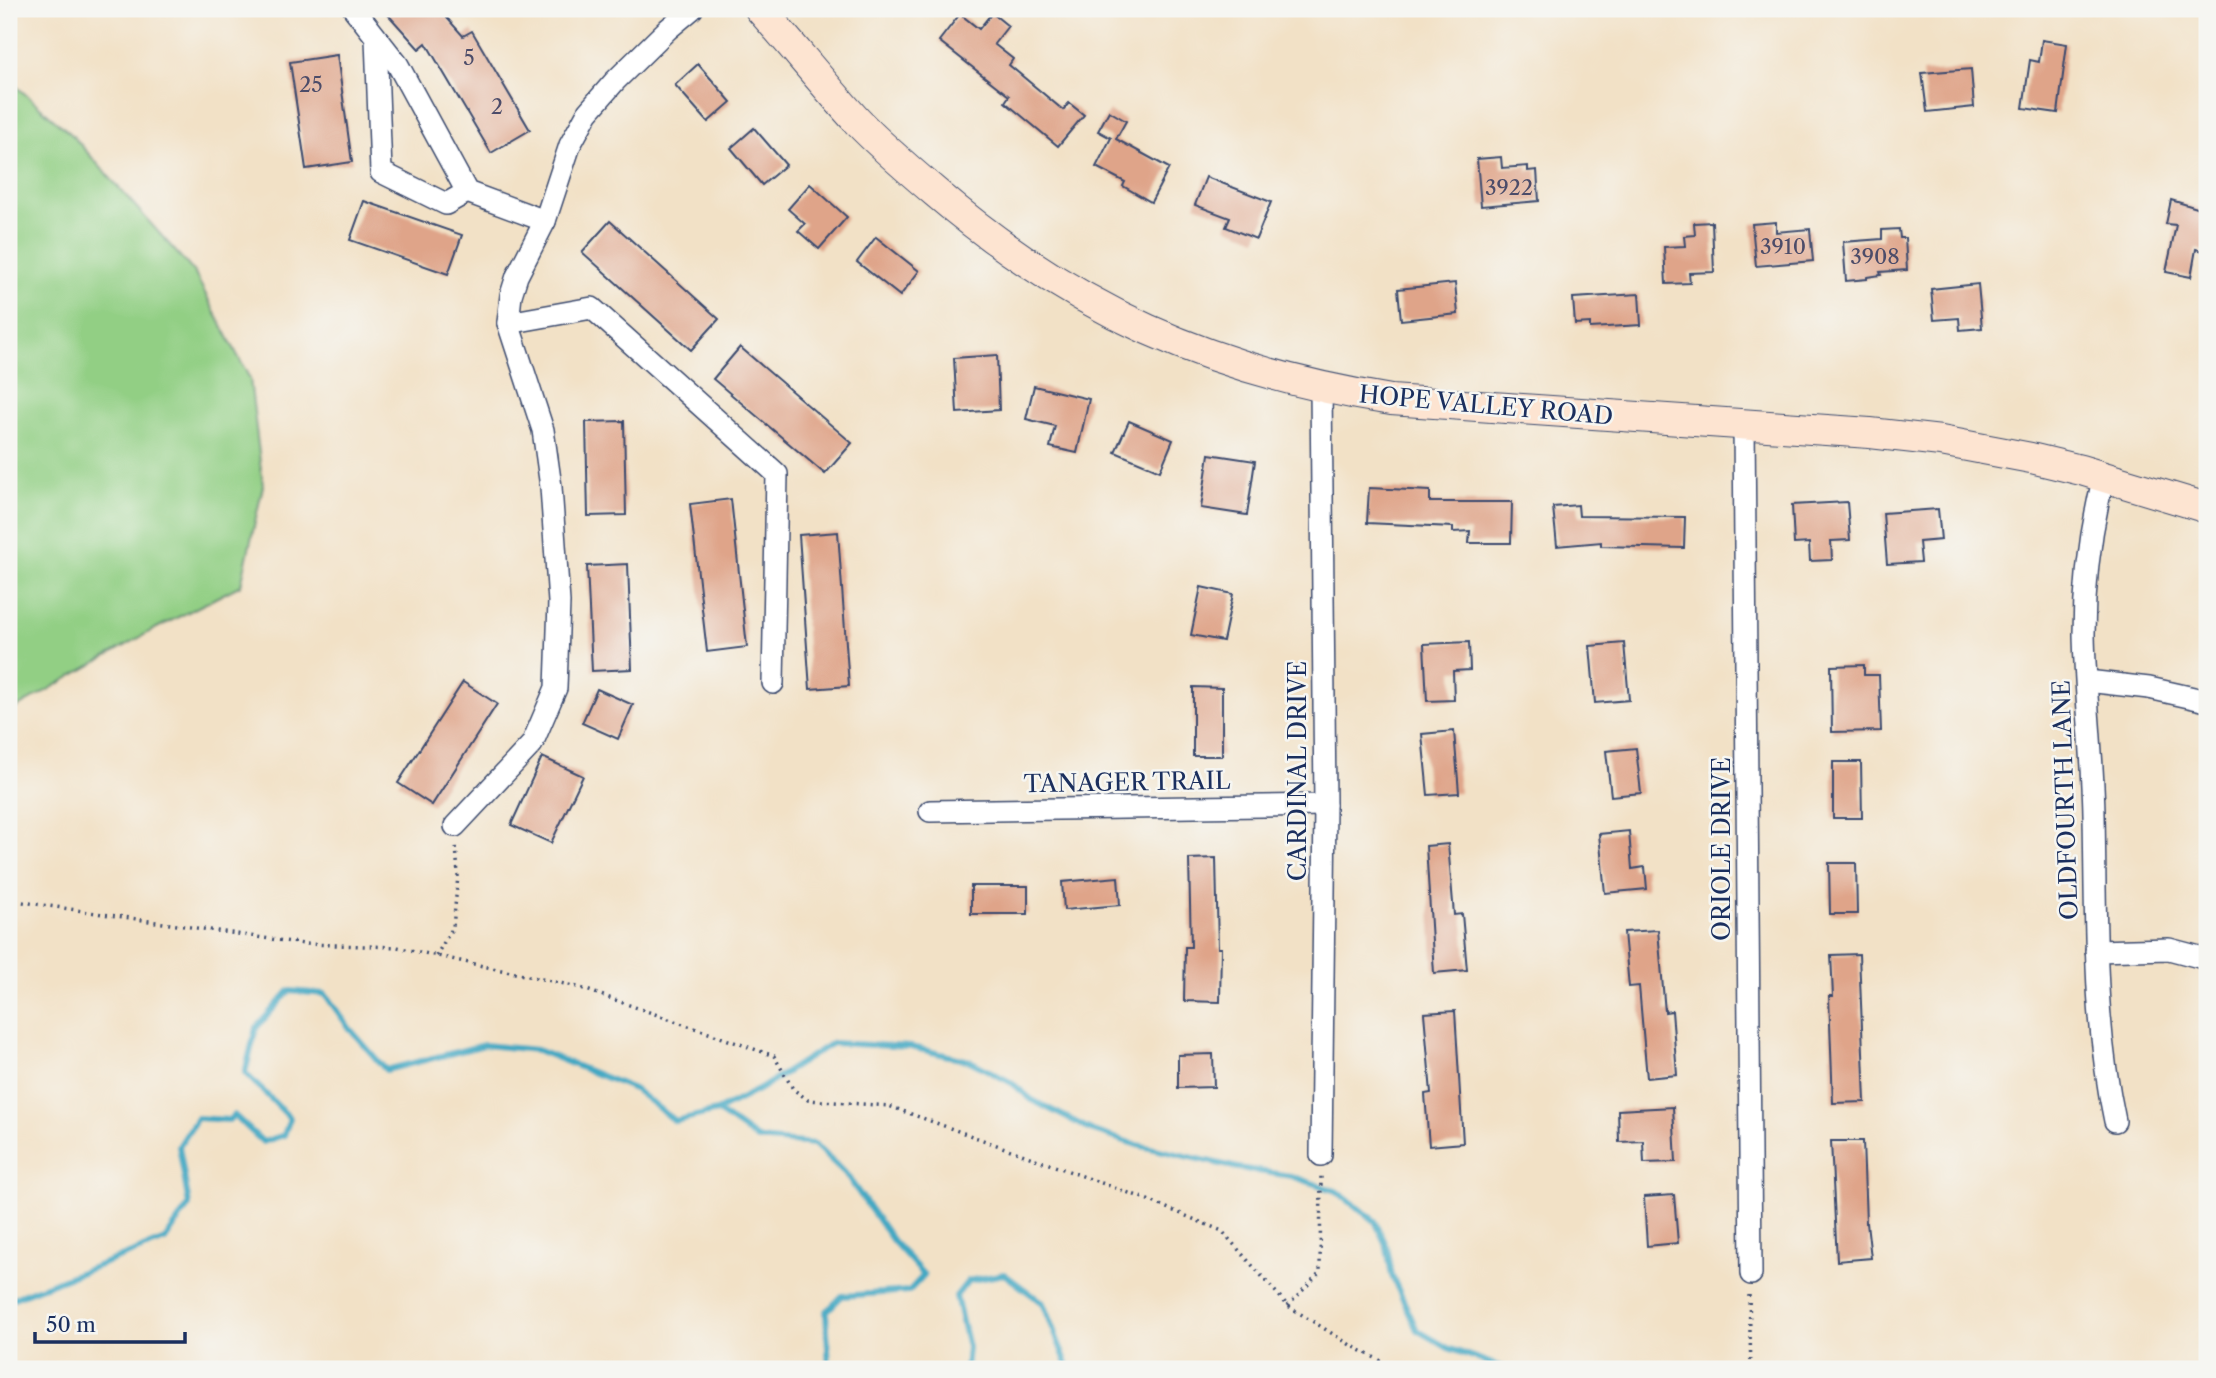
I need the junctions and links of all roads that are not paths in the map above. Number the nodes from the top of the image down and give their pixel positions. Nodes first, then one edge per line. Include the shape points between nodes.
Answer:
1 (354, 9) edge
2 (692, 9) edge
3 (760, 9) edge
4 (376, 38) junction
5 (467, 192) junction
6 (545, 220) junction
7 (508, 323) junction
8 (1321, 387) junction
9 (1744, 424) junction
10 (2104, 477) junction
11 (2207, 508) edge
12 (2087, 681) junction
13 (773, 683) dead end
14 (2207, 701) edge
15 (1325, 805) junction
16 (930, 811) dead end
17 (455, 826) road end
18 (2096, 951) junction
19 (2207, 959) edge
20 (2115, 1121) dead end
21 (1321, 1154) dead end
22 (1751, 1274) road end

1 - 4 street
2 - 6 street via 588,112 570,145
3 - 8 main road, HOPE VALLEY ROAD via 859,122 977,228 1017,257 1094,305 1169,340 1241,366
4 - 5 street via 398,65
4 - 5 street via 380,172 446,204
5 - 6 street
6 - 7 street via 517,276
7 - 13 street via 592,307 777,474
7 - 17 street via 542,430 551,487 559,602 556,688 532,744
8 - 9 main road, HOPE VALLEY ROAD via 1432,404
8 - 15 street, CARDINAL DRIVE
9 - 10 main road, HOPE VALLEY ROAD via 1941,441
9 - 22 street, ORIOLE DRIVE
10 - 11 main road, HOPE VALLEY ROAD
10 - 12 street, OLDFOURTH LANE via 2092,524 2086,584
12 - 14 street
12 - 18 street, OLDFOURTH LANE
15 - 16 street, TANAGER TRAIL
15 - 21 street, CARDINAL DRIVE
18 - 19 street via 2169,949
18 - 20 street, OLDFOURTH LANE via 2105,1072

